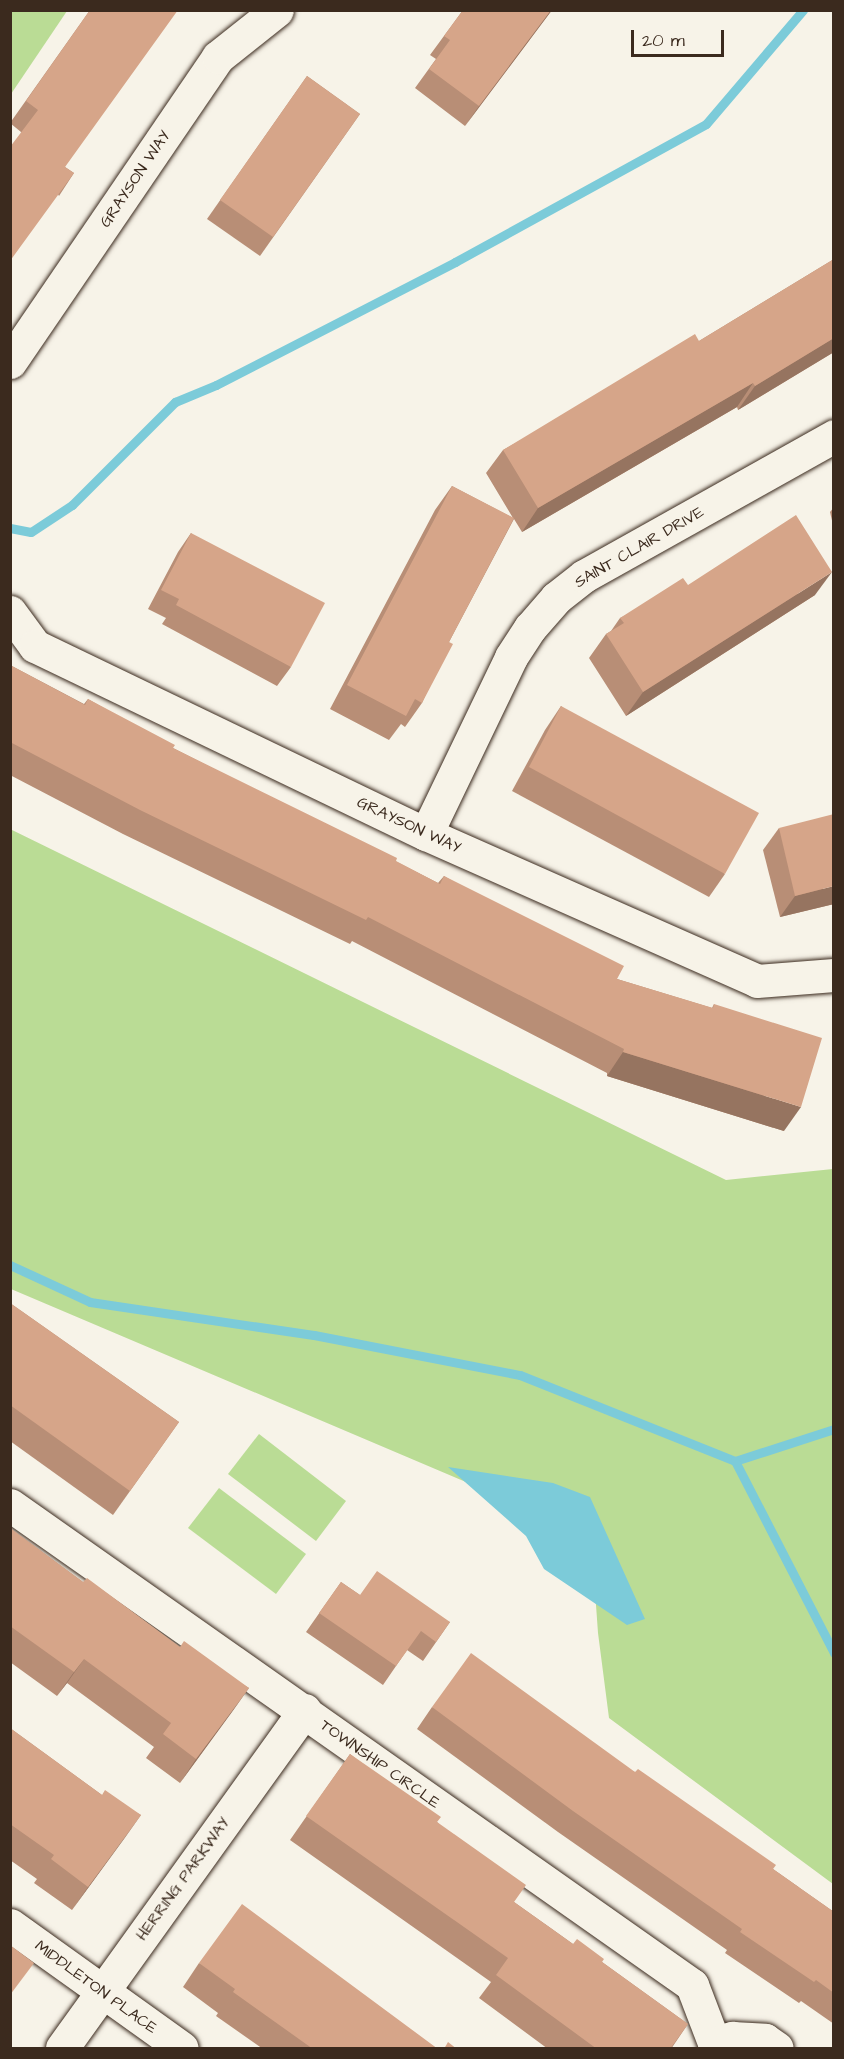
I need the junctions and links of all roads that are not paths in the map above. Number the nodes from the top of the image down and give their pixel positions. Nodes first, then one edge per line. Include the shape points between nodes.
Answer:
1 (277, 10) edge
2 (10, 362) edge
3 (834, 436) edge
4 (10, 612) edge
5 (426, 834) junction
6 (834, 975) edge
7 (10, 1505) edge
8 (305, 1710) junction
9 (10, 1925) edge
10 (103, 1992) junction
11 (715, 2046) edge
12 (62, 2049) edge
13 (182, 2049) edge
14 (777, 2049) edge

1 - 2 street, GRAYSON WAY via 218,57
3 - 5 street, SAINT CLAIR DRIVE via 584,576 556,598 511,657
4 - 5 street, GRAYSON WAY via 34,646
5 - 6 street, GRAYSON WAY via 757,981
7 - 8 street, TOWNSHIP CIRCLE
8 - 10 street, HERRING PARKWAY
8 - 11 street, TOWNSHIP CIRCLE via 692,1984
9 - 10 street, MIDDLETON PLACE
10 - 12 street, HERRING PARKWAY
10 - 13 street, MIDDLETON PLACE
11 - 14 street via 732,2038 765,2040

